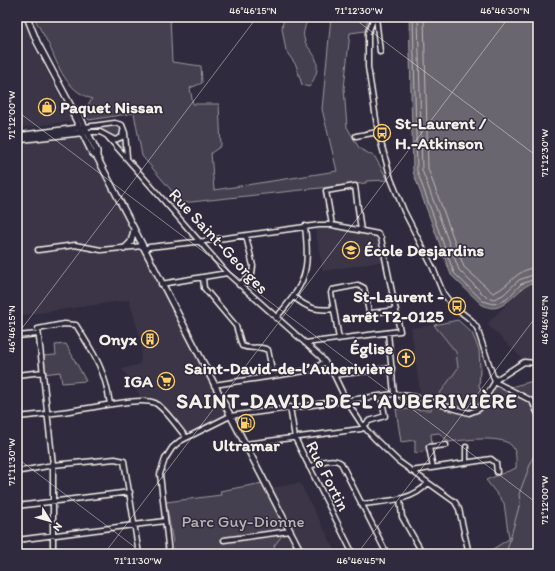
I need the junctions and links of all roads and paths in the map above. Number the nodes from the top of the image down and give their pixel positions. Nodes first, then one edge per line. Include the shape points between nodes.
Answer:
1 (27, 17) edge
2 (375, 17) edge
3 (380, 52) dead end
4 (123, 128) junction
5 (84, 130) junction
6 (378, 132) junction
7 (17, 136) edge
8 (107, 136) junction
9 (356, 136) dead end
10 (17, 140) edge
11 (128, 159) junction
12 (332, 225) junction
13 (304, 226) junction
14 (134, 230) junction
15 (361, 231) junction
16 (246, 236) junction
17 (200, 242) junction
18 (144, 248) junction
19 (124, 249) junction
20 (38, 250) dead end
21 (227, 273) junction
22 (203, 278) junction
23 (161, 284) junction
24 (239, 285) junction
25 (294, 297) junction
26 (333, 309) junction
27 (396, 310) junction
28 (276, 318) junction
29 (388, 333) junction
30 (38, 334) junction
31 (17, 336) edge
32 (338, 339) junction
33 (305, 343) junction
34 (325, 362) junction
35 (537, 363) dead end
36 (392, 368) junction
37 (43, 372) junction
38 (273, 375) junction
39 (334, 375) junction
40 (17, 376) edge
41 (496, 381) junction
42 (214, 385) junction
43 (394, 394) junction
44 (381, 396) junction
45 (346, 400) junction
46 (110, 404) junction
47 (290, 407) junction
48 (49, 413) junction
49 (538, 414) edge
50 (230, 416) junction
51 (17, 417) edge
52 (363, 426) junction
53 (186, 438) junction
54 (295, 438) junction
55 (245, 444) junction
56 (446, 445) dead end
57 (466, 447) dead end
58 (466, 463) junction
59 (53, 465) junction
60 (308, 467) junction
61 (433, 468) junction
62 (17, 470) edge
63 (411, 471) junction
64 (497, 472) dead end
65 (428, 483) junction
66 (130, 492) junction
67 (400, 499) junction
68 (54, 502) junction
69 (361, 504) junction
70 (17, 506) edge
71 (165, 521) junction
72 (135, 526) junction
73 (290, 531) junction
74 (53, 536) junction
75 (17, 540) edge
76 (224, 540) dead end
77 (53, 554) edge
78 (139, 554) edge
79 (169, 554) edge
80 (302, 554) edge
81 (353, 554) edge
82 (386, 554) edge
83 (423, 554) edge
84 (470, 554) edge

1 - 5 main road via 37,42
2 - 3 street
2 - 6 street via 368,32 368,66
4 - 5 street via 115,123
4 - 8 street via 122,137 118,140
4 - 11 street
5 - 7 main road
5 - 8 street via 97,131
5 - 10 main road
5 - 14 main road via 92,152 97,157
6 - 9 street
6 - 41 street via 391,179 440,287 450,302 472,320 477,328
8 - 11 street, Rue Saint-Georges
11 - 17 street, Rue Saint-Georges
12 - 13 street
12 - 15 street
12 - 15 street via 326,191 355,186
13 - 16 street
13 - 25 street via 307,262 305,276
14 - 18 main road
14 - 19 main road via 131,242
15 - 27 street via 374,232 381,238
16 - 17 street
16 - 24 street via 254,266 252,274
17 - 18 street
17 - 21 street, Rue Saint-Georges
18 - 19 street
18 - 23 main road
19 - 20 street via 101,250 75,245
21 - 22 street
21 - 24 street, Rue Saint-Georges
22 - 23 street
22 - 38 street via 204,288 236,326 242,346 260,346 268,350
23 - 42 main road
24 - 28 street, Rue Saint-Georges
25 - 26 street via 312,309
25 - 28 street
26 - 27 street via 332,290 358,285 364,288 369,312
26 - 32 street
27 - 29 street via 400,331
28 - 33 street, Rue Saint-Georges
29 - 32 street
29 - 36 street
30 - 31 street
30 - 37 street
30 - 46 street via 38,329 64,324 76,325 95,354 105,377
32 - 33 street
33 - 34 street, Rue Saint-Georges
34 - 38 street via 312,370
34 - 39 street, Rue Saint-Georges
35 - 41 street via 524,362
36 - 39 street
36 - 43 street
37 - 40 street
37 - 48 street
38 - 42 street
39 - 45 street, Rue Saint-Georges
41 - 43 street via 479,409 469,413 415,397
41 - 49 street via 532,401
42 - 50 main road
43 - 44 street
44 - 45 street
44 - 52 street via 385,416 369,421
45 - 47 street
45 - 52 street, Rue Saint-Georges
46 - 48 street
46 - 53 street via 155,403
47 - 50 street
47 - 54 street, Rue Fortin
48 - 51 street
48 - 59 street
50 - 53 street
50 - 55 main road
52 - 54 street
52 - 63 street, Rue Saint-Georges
53 - 71 street via 172,448 164,459 160,474
54 - 55 street
54 - 60 street, Rue Fortin
55 - 73 main road
56 - 61 street via 429,447
57 - 58 street
58 - 61 street
58 - 64 street via 491,459 496,463
59 - 62 street
59 - 66 street via 120,459 124,461
59 - 68 street
60 - 69 street via 319,462 338,461
60 - 81 street, Rue Fortin
61 - 63 street
63 - 65 street, Rue Saint-Georges
65 - 67 street via 417,493
65 - 84 street, Rue Saint-Georges via 450,498 458,508
66 - 68 street
66 - 72 street
67 - 69 street
67 - 83 street via 402,517
68 - 70 street
68 - 74 street
69 - 82 street
71 - 72 street
71 - 79 street
72 - 74 street
72 - 78 street
73 - 76 street
73 - 80 main road
74 - 75 street
74 - 77 street

